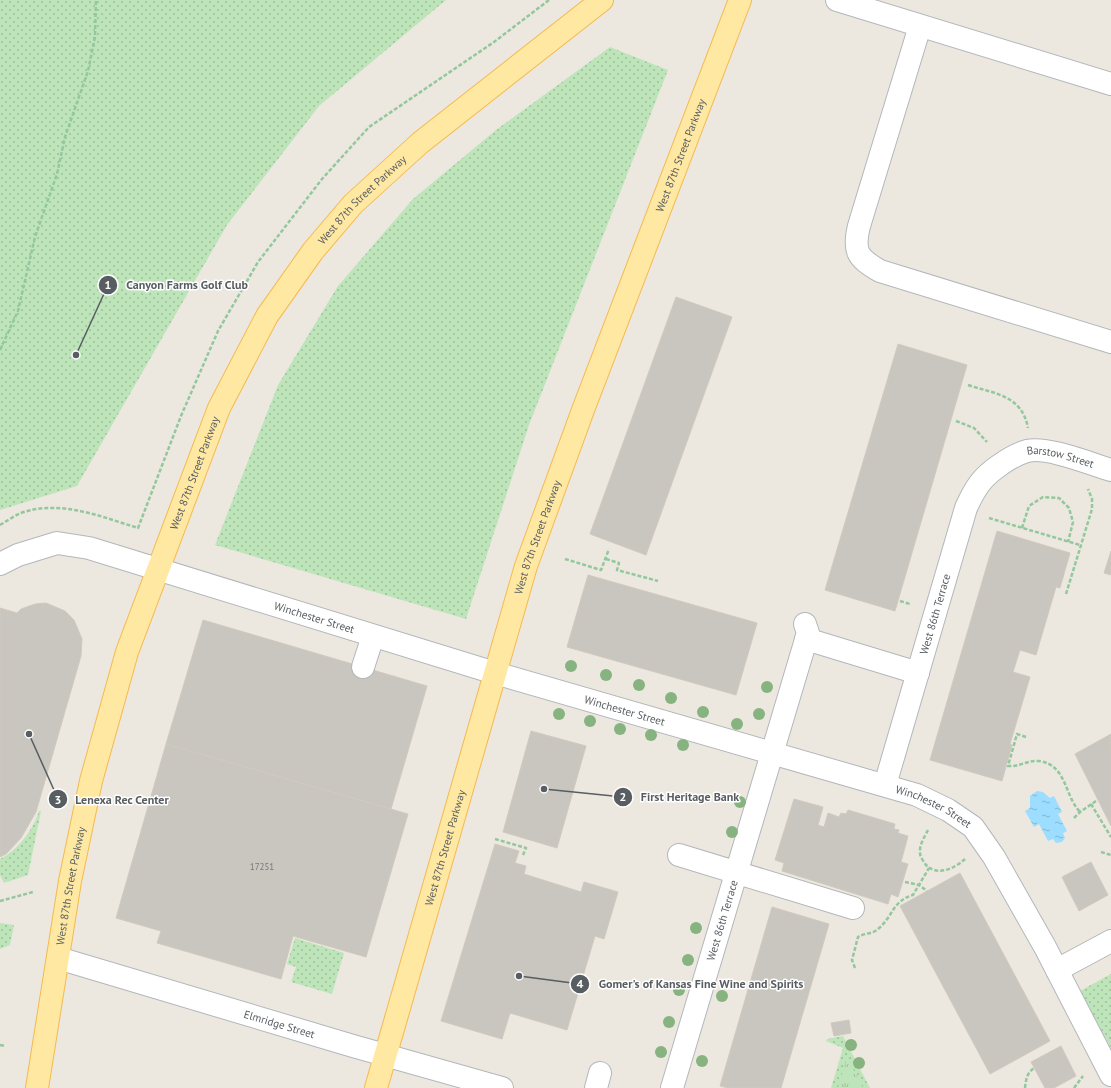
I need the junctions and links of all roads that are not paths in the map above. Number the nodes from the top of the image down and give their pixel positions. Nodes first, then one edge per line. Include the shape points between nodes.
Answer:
1 (602, 0) edge
2 (740, 0) edge
3 (837, 0) edge
4 (920, 26) junction
5 (1111, 84) edge
6 (1111, 342) edge
7 (1009, 458) joint
8 (1111, 470) edge
9 (0, 564) edge
10 (158, 570) junction
11 (373, 636) junction
12 (363, 667) dead end
13 (495, 673) junction
14 (918, 673) junction
15 (773, 753) junction
16 (885, 785) junction
17 (679, 855) dead end
18 (737, 872) junction
19 (853, 908) dead end
20 (1111, 941) edge
21 (58, 958) junction
22 (1056, 970) junction
23 (384, 1055) junction
24 (1111, 1075) edge
25 (37, 1088) edge
26 (376, 1088) edge
27 (502, 1088) edge
28 (672, 1088) edge

1 - 10 main road, West 87th Street Parkway via 420,143 353,204 313,251 267,316 219,408
2 - 13 main road, West 87th Street Parkway via 529,558
3 - 4 street
4 - 5 street
4 - 6 street via 859,226 855,242 859,256 880,271
7 - 8 street, Barstow Street via 1029,451 1052,452
7 - 14 street, West 86th Terrace via 990,472 975,488 969,501
9 - 10 street, Winchester Street via 18,555 57,543 89,548
10 - 11 street, Winchester Street
10 - 21 main road, West 87th Street Parkway via 127,652 91,781 70,881
11 - 12 street
11 - 13 street, Winchester Street
13 - 15 street, Winchester Street
13 - 23 main road, West 87th Street Parkway
14 - 15 street, West 86th Terrace via 805,631
14 - 16 street, West 86th Terrace
15 - 16 street, Winchester Street
15 - 18 street, West 86th Terrace
16 - 22 street, Winchester Street via 916,795 948,810 973,827 994,857
17 - 18 street
18 - 19 street
18 - 28 street, West 86th Terrace
20 - 22 street
21 - 23 street, Elmridge Street
21 - 25 main road, West 87th Street Parkway
22 - 24 street, Winchester Street
23 - 26 main road, West 87th Street Parkway
23 - 27 street, Elmridge Street

